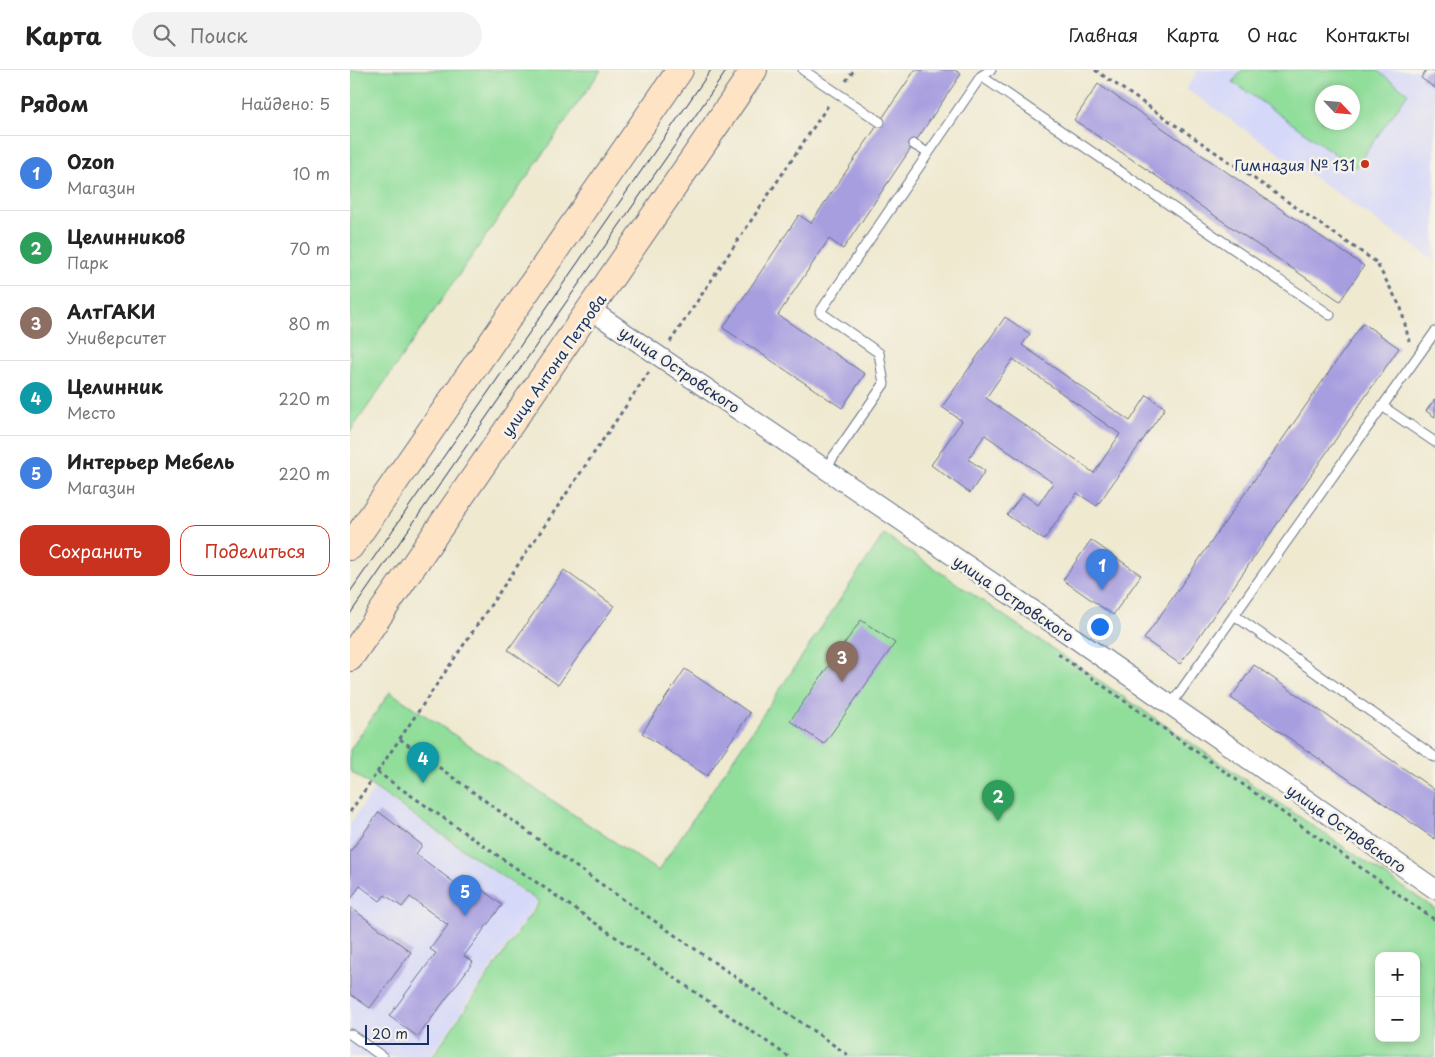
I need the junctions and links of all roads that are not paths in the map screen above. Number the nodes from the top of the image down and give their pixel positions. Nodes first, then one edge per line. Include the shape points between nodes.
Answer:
1 (680, 70) edge
2 (754, 70) edge
3 (803, 70) edge
4 (991, 70) edge
5 (981, 76) junction
6 (880, 122) dead end
7 (913, 144) dead end
8 (928, 153) junction
9 (592, 310) junction
10 (1330, 315) dead end
11 (1435, 332) edge
12 (1382, 406) junction
13 (1435, 442) edge
14 (826, 469) junction
15 (350, 547) edge
16 (1234, 615) junction
17 (350, 658) edge
18 (1170, 706) junction
19 (1435, 757) edge
20 (1435, 889) edge
21 (350, 1034) edge
22 (383, 1057) edge

1 - 15 main road
2 - 9 main road, улица Антона Петрова
3 - 6 lane
4 - 5 lane
5 - 8 lane
5 - 10 lane
7 - 8 lane
8 - 14 lane via 820,312 879,353 884,384
9 - 14 street, улица Островского
9 - 17 main road, улица Антона Петрова
11 - 12 lane
12 - 13 lane
12 - 16 lane
14 - 18 street, улица Островского
16 - 18 lane
16 - 19 lane
18 - 20 street, улица Островского
21 - 22 lane

